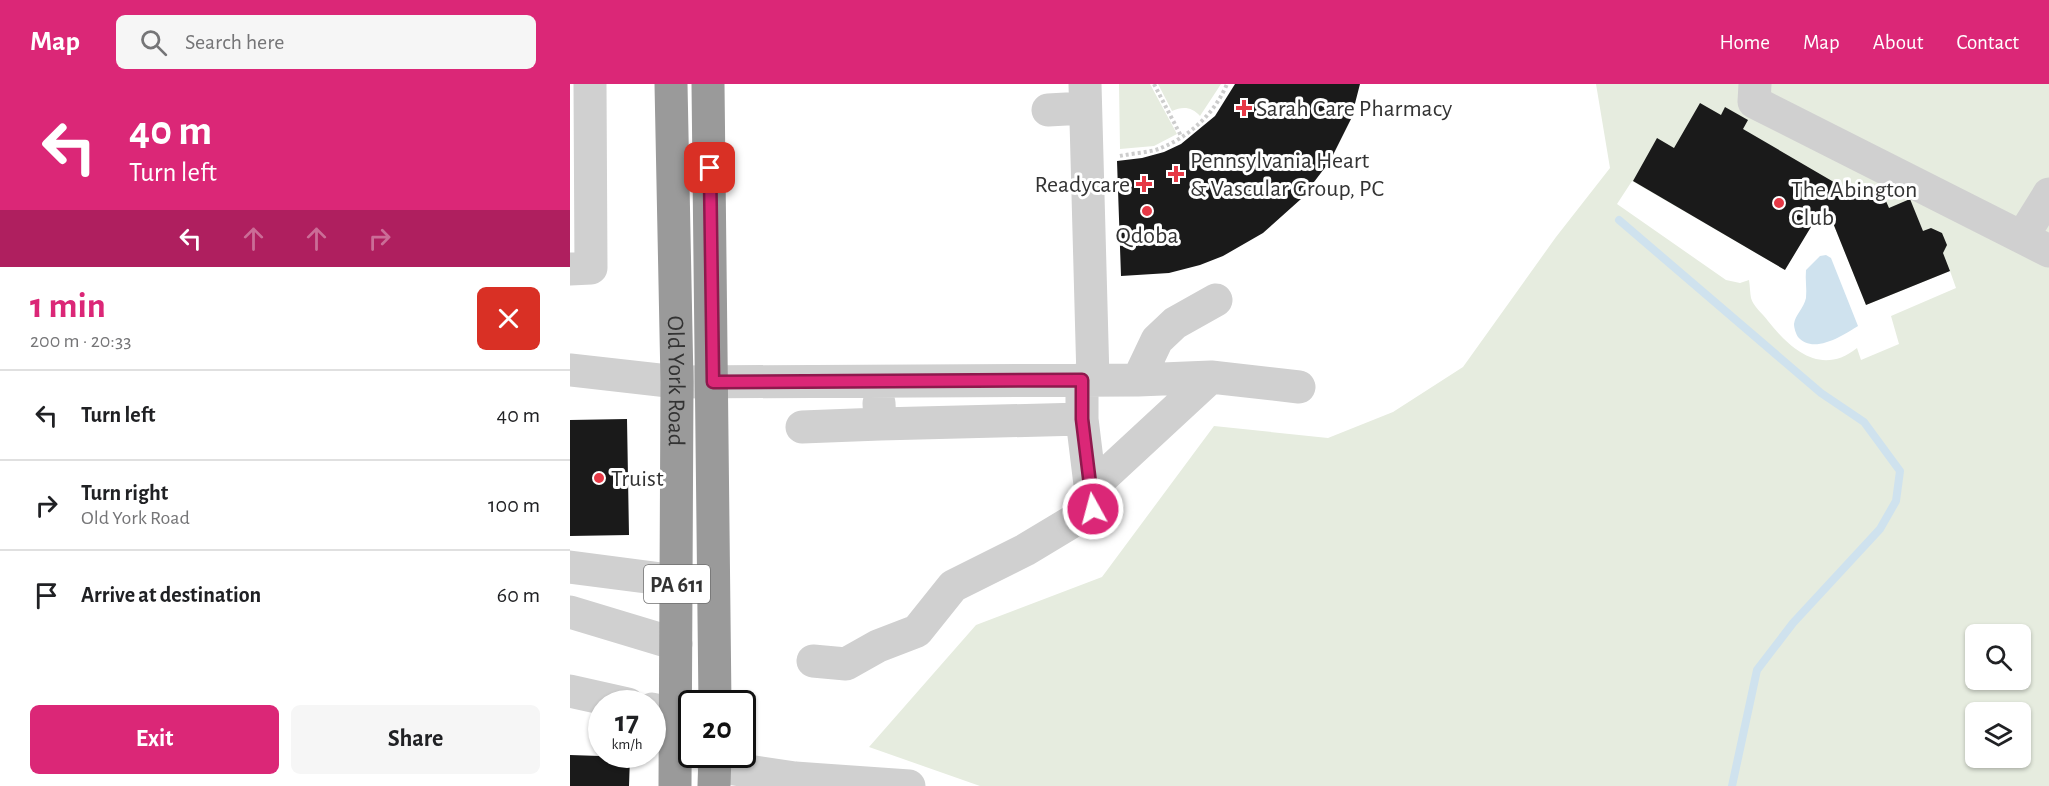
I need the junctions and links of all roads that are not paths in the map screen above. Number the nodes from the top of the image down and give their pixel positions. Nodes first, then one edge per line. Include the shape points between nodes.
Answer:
1 (590, 84) edge
2 (671, 84) edge
3 (708, 84) edge
4 (1746, 90) edge
5 (1085, 96) edge
6 (1048, 110) dead end
7 (2049, 194) edge
8 (2036, 244) edge
9 (570, 269) edge
10 (1216, 300) dead end
11 (570, 370) edge
12 (1211, 377) junction
13 (1087, 379) junction
14 (1138, 380) junction
15 (877, 381) junction
16 (677, 382) junction
17 (713, 382) junction
18 (1299, 387) dead end
19 (1082, 419) junction
20 (880, 424) junction
21 (801, 427) dead end
22 (1090, 489) junction
23 (570, 567) edge
24 (677, 581) junction
25 (570, 612) edge
26 (676, 644) junction
27 (813, 661) dead end
28 (715, 690) edge
29 (570, 691) edge
30 (588, 695) edge
31 (673, 713) edge
32 (714, 769) edge
33 (771, 780) edge
34 (675, 786) edge
35 (909, 786) edge

1 - 9 street via 591,268
2 - 16 highway, Old York Road / PA 611
3 - 17 highway, Old York Road / PA 611
4 - 8 street
5 - 6 street
5 - 13 street
7 - 8 street
10 - 14 street via 1175,323 1157,340
11 - 16 street
12 - 14 street
12 - 18 street
12 - 22 street
13 - 14 street
13 - 15 street
13 - 19 street
15 - 17 street
15 - 20 street
16 - 17 street
16 - 24 highway, Old York Road / PA 611
17 - 28 highway, Old York Road / PA 611
19 - 20 street
19 - 22 street
20 - 21 street
22 - 27 street via 1093,509 1025,550 953,586 917,631 846,664
23 - 24 street
24 - 26 highway, Old York Road / PA 611
25 - 26 street
26 - 31 highway, Old York Road / PA 611
29 - 30 street
31 - 34 highway, Old York Road / PA 611
32 - 33 street
33 - 35 street

